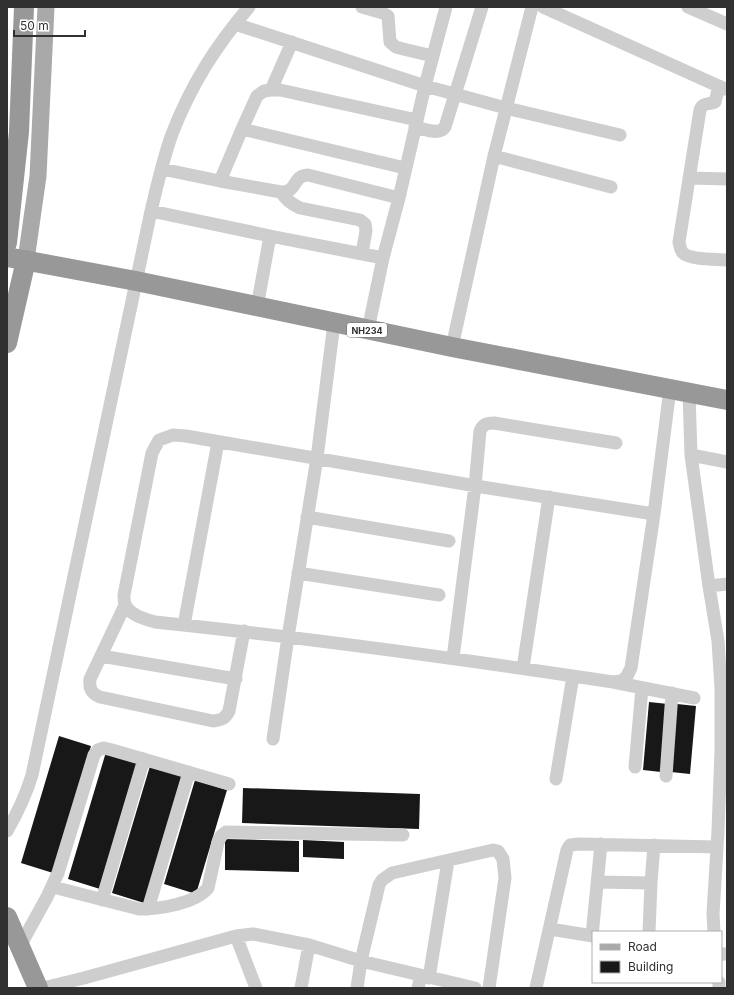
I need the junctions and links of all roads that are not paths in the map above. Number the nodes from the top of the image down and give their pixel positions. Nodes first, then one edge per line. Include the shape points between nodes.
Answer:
1 (24, 7) edge
2 (249, 7) edge
3 (362, 7) edge
4 (446, 7) edge
5 (482, 7) edge
6 (532, 7) edge
7 (543, 7) edge
8 (688, 7) edge
9 (47, 8) edge
10 (560, 11) edge
11 (715, 13) edge
12 (235, 24) junction
13 (727, 24) edge
14 (292, 42) junction
15 (433, 56) junction
16 (424, 86) junction
17 (723, 88) edge
18 (271, 90) junction
19 (456, 94) junction
20 (506, 108) junction
21 (416, 123) junction
22 (242, 129) junction
23 (620, 135) dead end
24 (494, 156) junction
25 (406, 168) junction
26 (162, 169) junction
27 (690, 178) junction
28 (727, 179) edge
29 (220, 181) junction
30 (611, 186) dead end
31 (281, 192) junction
32 (399, 198) junction
33 (151, 211) junction
34 (270, 236) junction
35 (12, 249) edge
36 (362, 253) junction
37 (383, 258) junction
38 (727, 260) edge
39 (136, 281) junction
40 (257, 307) junction
41 (334, 323) junction
42 (368, 330) junction
43 (7, 343) edge
44 (452, 347) junction
45 (679, 391) junction
46 (727, 400) edge
47 (218, 442) junction
48 (616, 443) dead end
49 (692, 455) junction
50 (317, 458) junction
51 (727, 462) edge
52 (475, 486) junction
53 (549, 497) junction
54 (654, 514) junction
55 (307, 517) junction
56 (449, 541) dead end
57 (298, 573) junction
58 (727, 584) edge
59 (709, 586) junction
60 (439, 595) dead end
61 (125, 604) junction
62 (184, 625) junction
63 (244, 631) junction
64 (288, 637) junction
65 (722, 641) edge
66 (101, 656) junction
67 (453, 658) junction
68 (523, 668) junction
69 (573, 676) junction
70 (236, 679) junction
71 (613, 682) junction
72 (642, 688) junction
73 (724, 688) edge
74 (672, 693) junction
75 (694, 698) dead end
76 (273, 739) dead end
77 (724, 750) edge
78 (144, 759) junction
79 (635, 767) dead end
80 (189, 772) junction
81 (666, 776) dead end
82 (556, 779) dead end
83 (229, 784) dead end
84 (7, 831) edge
85 (722, 831) edge
86 (403, 835) dead end
87 (601, 844) junction
88 (654, 845) junction
89 (717, 847) junction
90 (448, 861) junction
91 (597, 882) junction
92 (651, 883) junction
93 (53, 887) junction
94 (102, 900) junction
95 (148, 909) junction
96 (8, 923) edge
97 (550, 929) junction
98 (592, 931) edge
99 (649, 931) edge
100 (714, 931) edge
101 (236, 936) junction
102 (592, 936) edge
103 (309, 945) junction
104 (20, 946) junction
105 (361, 961) junction
106 (423, 980) edge
107 (38, 988) edge
108 (43, 988) edge
109 (256, 988) edge
110 (301, 988) edge
111 (357, 988) edge
112 (475, 988) edge
113 (489, 988) edge
114 (536, 988) edge

1 - 35 highway via 23,71
2 - 12 street
3 - 15 street via 388,16 390,42 396,47
4 - 15 street
5 - 19 street
6 - 20 street
7 - 10 street
8 - 11 street
9 - 35 main road via 38,176
10 - 17 street
11 - 13 street
12 - 14 street
12 - 26 street via 213,54 187,98 171,136
14 - 16 street
14 - 18 street
15 - 16 street
16 - 19 street
16 - 21 street
17 - 27 street via 715,102 705,104 700,110
18 - 21 street
18 - 22 street via 257,96
19 - 20 street
19 - 21 street via 443,130 435,131
20 - 23 street
20 - 24 street
21 - 25 street
22 - 25 street
22 - 29 street
24 - 30 street
24 - 44 street
25 - 32 street
26 - 29 street
26 - 33 street
27 - 28 street
27 - 38 street via 680,248 688,257
29 - 31 street
31 - 32 street via 291,190 302,175 308,175
31 - 36 street via 287,200 300,208 360,220 365,224 366,231
32 - 37 street
33 - 34 street
33 - 39 street
34 - 36 street
34 - 40 street
35 - 39 highway, NH234
35 - 43 highway
36 - 37 street
37 - 42 street
39 - 40 highway, NH234
39 - 84 street via 32,775 26,795
40 - 41 highway, NH234
41 - 42 highway, NH234
41 - 50 street
42 - 44 highway, NH234
44 - 45 highway, NH234
45 - 46 highway, NH234
45 - 49 street
45 - 54 street
47 - 50 street
47 - 61 street via 173,435 159,440 152,453 124,594
47 - 62 street
48 - 52 street via 487,423 480,431
49 - 51 street
49 - 59 street
50 - 52 street
50 - 55 street
52 - 53 street
52 - 67 street
53 - 54 street
53 - 68 street
54 - 71 street via 631,668 622,681
55 - 56 street
55 - 57 street
57 - 60 street
57 - 64 street
58 - 59 street
59 - 65 street
61 - 62 street via 132,613 142,618
61 - 66 street
62 - 63 street
63 - 64 street
63 - 70 street
64 - 67 street
64 - 76 street
65 - 73 street
66 - 70 street
66 - 70 street via 90,679 89,688 93,694 213,721 221,720 229,712
67 - 68 street
68 - 69 street
69 - 71 street
69 - 82 street
71 - 72 street
72 - 74 street
72 - 79 street
73 - 77 street
74 - 75 street
74 - 81 street
77 - 85 street
78 - 80 street
78 - 93 street via 104,748 94,755
78 - 94 street
80 - 83 street
80 - 95 street
85 - 89 street
86 - 95 street via 226,832 218,842 208,888 203,894
87 - 88 street
87 - 91 street
87 - 97 street via 570,845 567,850
88 - 89 street
88 - 92 street
89 - 100 street
90 - 105 street via 392,873 382,880
90 - 106 street
90 - 113 street via 493,850 498,851 503,859 505,878
91 - 92 street
91 - 98 street
92 - 99 street
93 - 94 street
93 - 104 street
94 - 95 street via 139,910
96 - 104 highway
97 - 102 street
97 - 114 street
101 - 103 street via 253,934
101 - 108 street
101 - 109 street
103 - 105 street
103 - 110 street
104 - 107 highway
105 - 106 street
105 - 111 street
106 - 112 street

